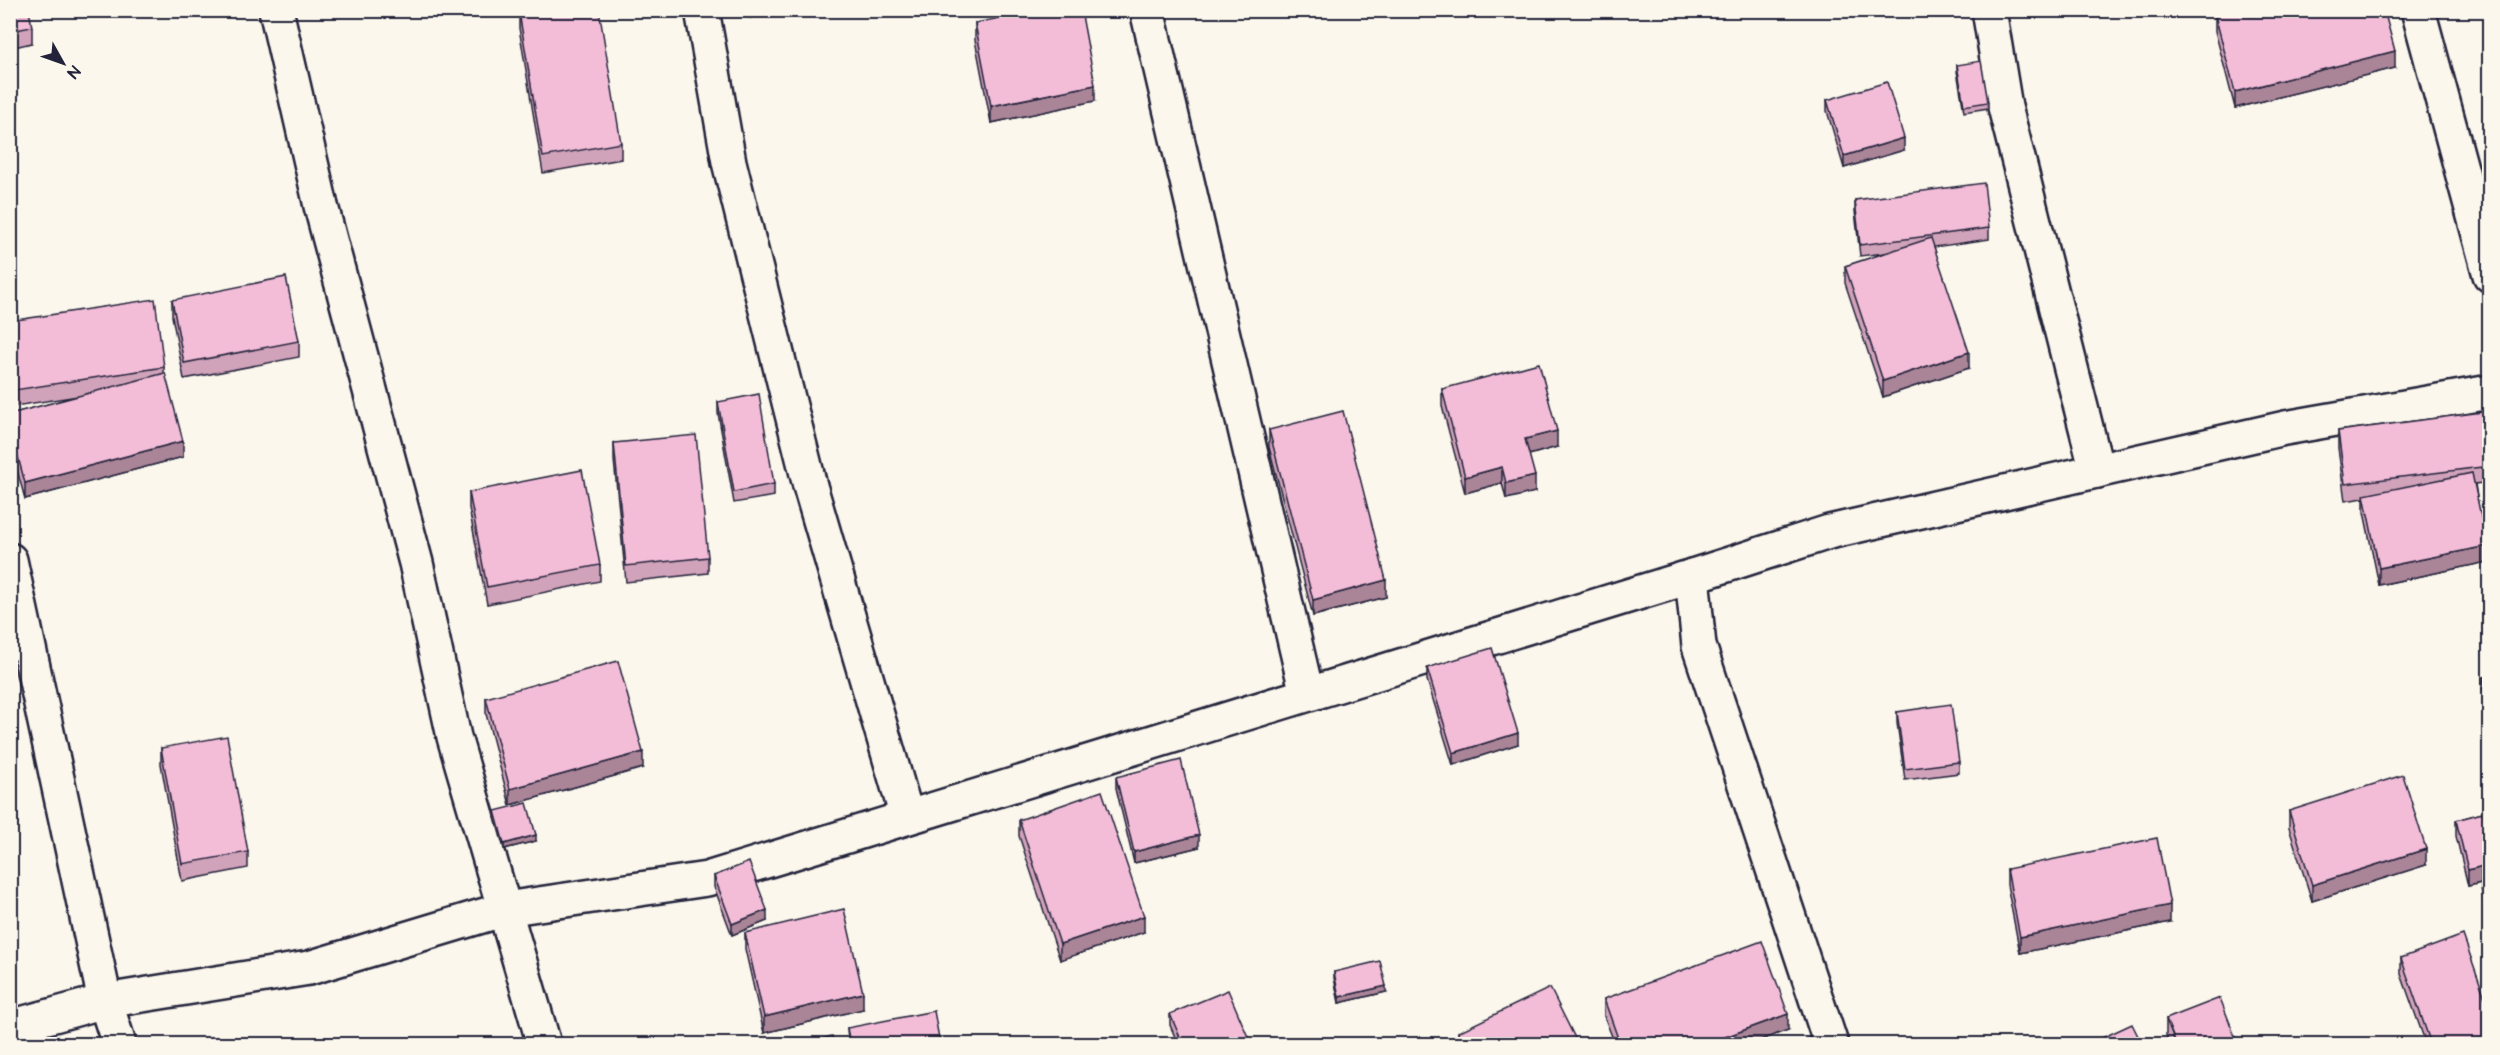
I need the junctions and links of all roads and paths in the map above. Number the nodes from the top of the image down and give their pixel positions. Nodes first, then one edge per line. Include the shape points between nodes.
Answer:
1 (276, 10) edge
2 (702, 10) edge
3 (1148, 10) edge
4 (1989, 10) edge
5 (2418, 10) edge
6 (2490, 275) edge
7 (2490, 392) edge
8 (2097, 471) junction
9 (10, 560) edge
10 (1692, 576) junction
11 (1307, 694) junction
12 (907, 817) junction
13 (505, 909) junction
14 (105, 1001) junction
15 (10, 1027) edge
16 (119, 1044) edge
17 (544, 1044) edge
18 (1831, 1044) edge

1 - 13 street via 321,206 416,563 454,737
2 - 12 street via 729,162 807,474
3 - 11 street
4 - 8 street via 2005,107
5 - 6 street
7 - 8 street via 2285,428
8 - 10 street via 1829,532
9 - 14 street
10 - 11 street
10 - 18 street via 1699,646
11 - 12 street
12 - 13 street via 707,879
13 - 14 street via 309,968
13 - 17 street
14 - 15 street
14 - 16 street

